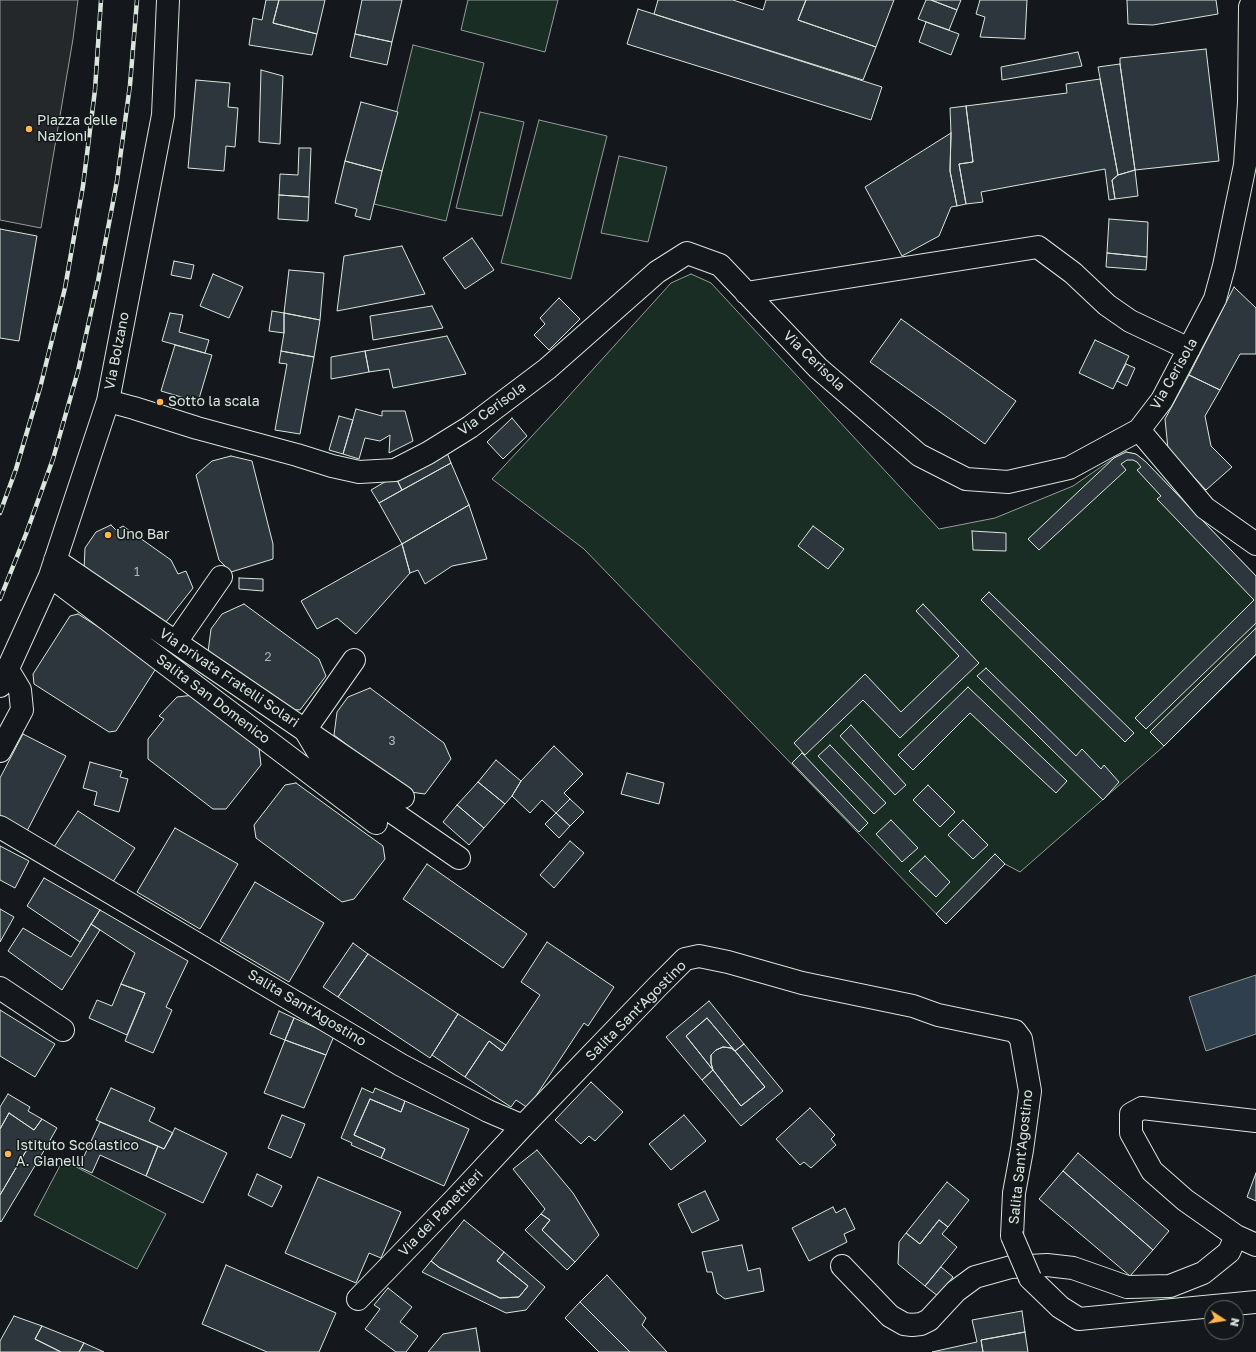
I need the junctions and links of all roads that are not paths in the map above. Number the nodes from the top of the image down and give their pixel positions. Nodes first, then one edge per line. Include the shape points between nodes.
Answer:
1 (168, 0) edge
2 (1253, 0) edge
3 (746, 292) junction
4 (1189, 348) junction
5 (108, 401) junction
6 (1139, 430) junction
7 (1256, 544) edge
8 (53, 568) junction
9 (221, 577) dead end
10 (176, 642) junction
11 (354, 660) dead end
12 (4, 678) edge
13 (305, 730) junction
14 (0, 751) edge
15 (403, 797) dead end
16 (376, 823) dead end
17 (0, 827) edge
18 (460, 858) dead end
19 (0, 988) edge
20 (63, 1030) dead end
21 (1256, 1121) edge
22 (522, 1126) junction
23 (1236, 1236) junction
24 (1256, 1245) edge
25 (842, 1266) dead end
26 (358, 1299) dead end
27 (1256, 1302) edge

1 - 5 street, Via Bolzano via 163,115
2 - 4 street, Via Cerisola via 1250,7 1249,102 1245,165 1215,299
3 - 4 street via 1038,247 1130,321
3 - 5 street, Via Cerisola via 720,265 687,253 658,272 547,369 470,427 395,470 359,472 332,466
3 - 6 street, Via Cerisola via 818,368 919,455 966,479 1008,482 1069,468
4 - 6 street, Via Cerisola via 1162,400
5 - 8 street, Via Bolzano
6 - 7 street via 1205,508
8 - 10 street, Via privata Fratelli Solari
8 - 12 street, Via Bolzano
8 - 16 street, Salita San Domenico
9 - 10 street
10 - 13 street, Via privata Fratelli Solari
11 - 13 street
12 - 14 street via 20,690 22,710
13 - 15 street, Via privata Fratelli Solari
13 - 18 street via 323,760 334,772
17 - 22 street, Salita Sant'Agostino via 401,1065
19 - 20 street
21 - 23 street via 1142,1108 1131,1114 1131,1133 1152,1170 1186,1200
22 - 26 street, Via dei Panettieri
22 - 27 street, Salita Sant'Agostino, bridge via 685,959 699,956 802,983 913,1006 938,1015 1015,1031 1021,1039 1030,1091 1014,1193 1012,1236 1030,1278 1060,1307 1079,1319
23 - 24 street
23 - 25 street via 1229,1252 1203,1273 1170,1286 1127,1287 1073,1268 1047,1265 1011,1267 975,1277 956,1291 929,1320 912,1325 904,1324 890,1316

